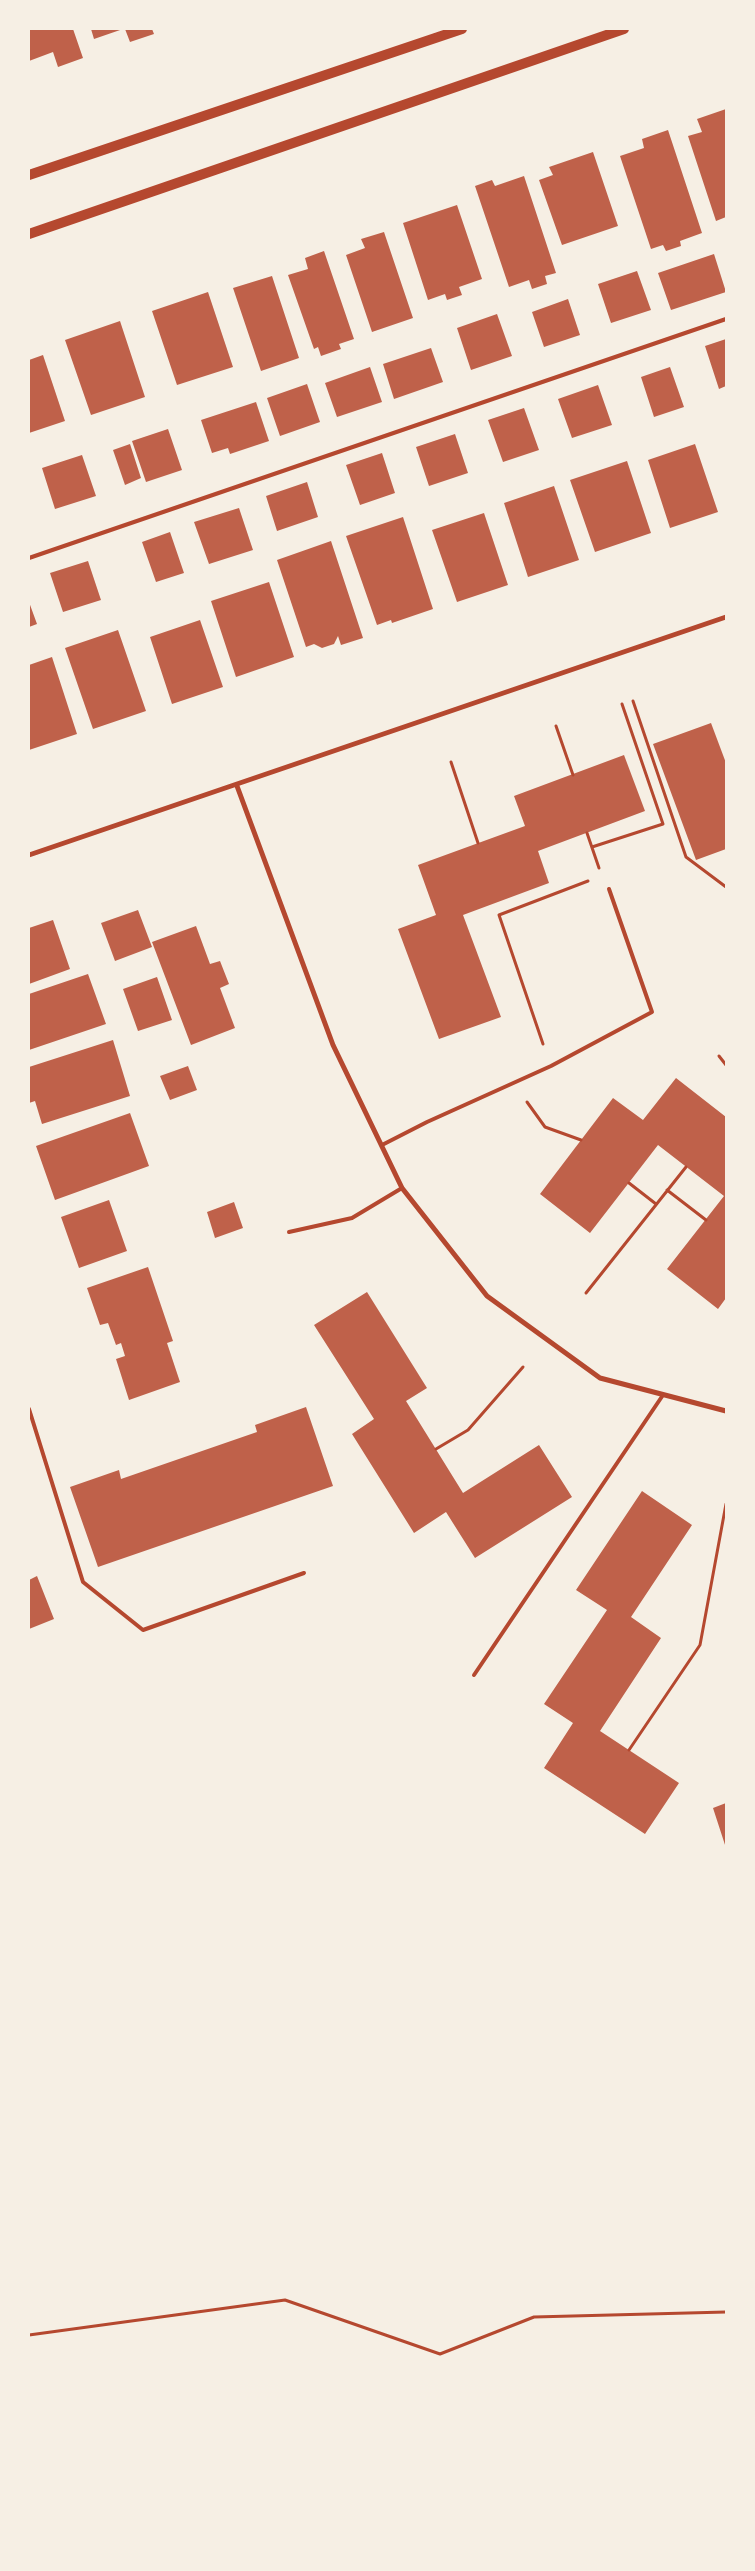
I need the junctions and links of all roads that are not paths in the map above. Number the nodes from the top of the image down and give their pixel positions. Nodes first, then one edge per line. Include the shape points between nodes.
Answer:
1 (462, 29) edge
2 (624, 29) edge
3 (29, 175) edge
4 (29, 234) edge
5 (726, 319) edge
6 (29, 558) edge
7 (726, 617) edge
8 (237, 786) junction
9 (29, 855) edge
10 (609, 889) dead end
11 (382, 1145) junction
12 (402, 1188) junction
13 (289, 1232) dead end
14 (663, 1395) junction
15 (29, 1408) edge
16 (726, 1412) edge
17 (304, 1573) dead end
18 (474, 1675) dead end

1 - 3 main road
2 - 4 main road
5 - 6 lane
7 - 8 street
8 - 9 street
8 - 11 street via 333,1045
10 - 11 lane via 652,1012 551,1066
11 - 12 street
12 - 13 lane via 352,1218
12 - 14 street via 487,1296 600,1378
14 - 16 street
14 - 18 lane
15 - 17 lane via 83,1582 143,1630

